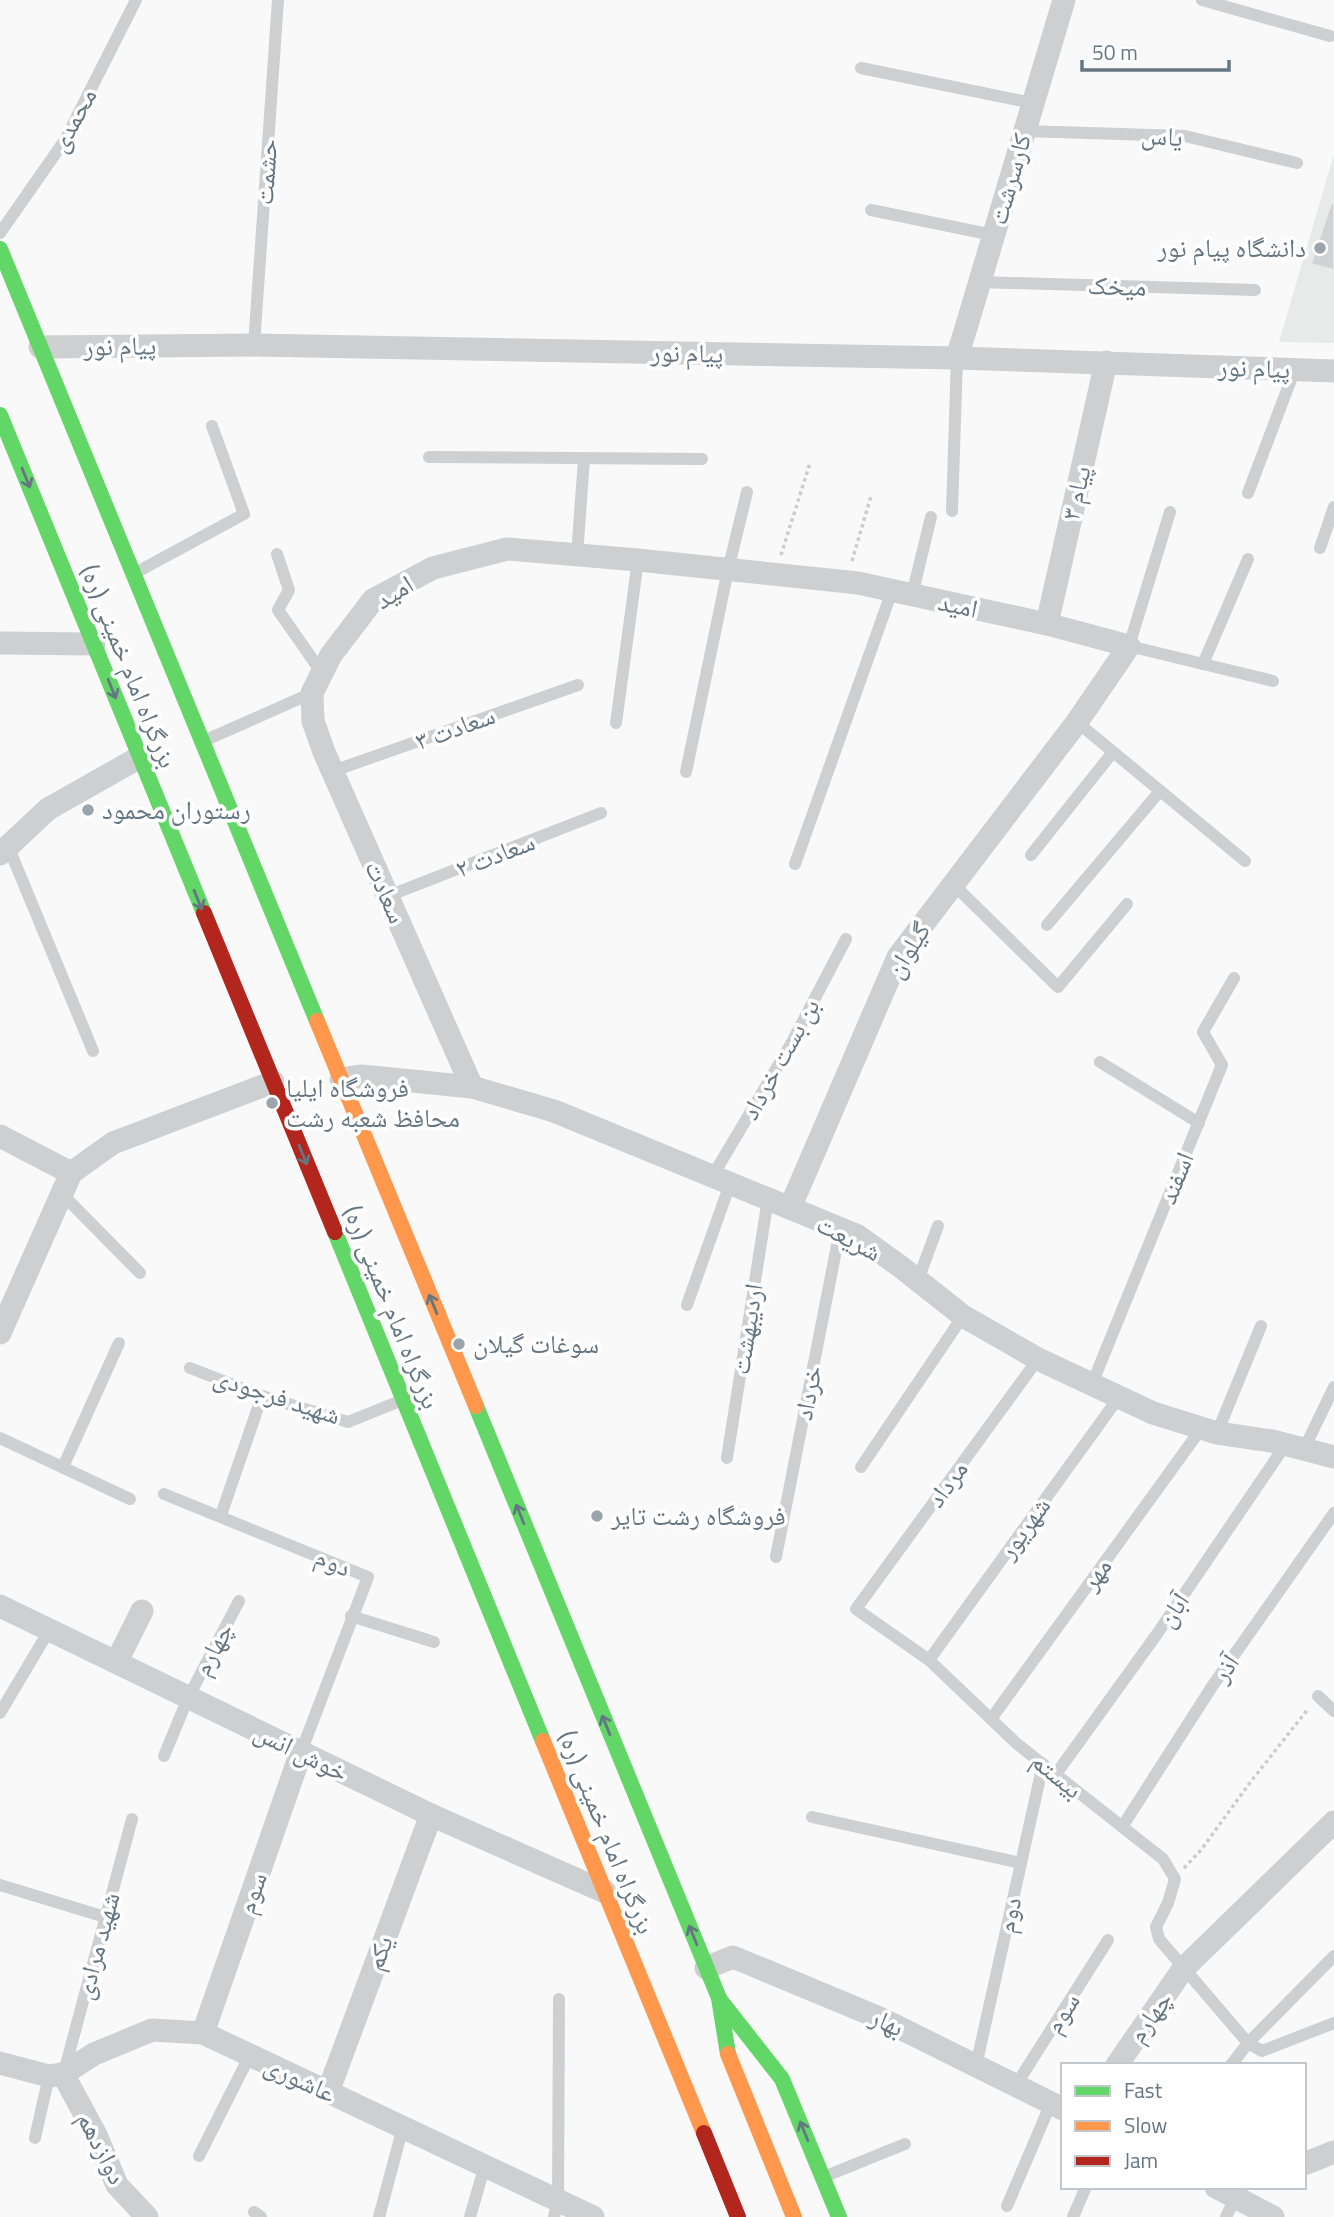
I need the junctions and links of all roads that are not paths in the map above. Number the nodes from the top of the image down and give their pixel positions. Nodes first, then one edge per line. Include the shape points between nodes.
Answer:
1 (136, 0) edge
2 (278, 0) edge
3 (1064, 0) edge
4 (1202, 0) edge
5 (1330, 36) dead end
6 (862, 68) dead end
7 (1032, 103) junction
8 (1024, 131) junction
9 (1297, 163) dead end
10 (871, 210) dead end
11 (0, 233) edge
12 (993, 235) junction
13 (0, 249) edge
14 (979, 282) junction
15 (1255, 290) dead end
16 (254, 345) junction
17 (40, 347) junction
18 (957, 358) junction
19 (1106, 362) junction
20 (1294, 369) junction
21 (1334, 371) edge
22 (1, 419) edge
23 (212, 426) dead end
24 (429, 457) dead end
25 (584, 459) junction
26 (702, 459) dead end
27 (747, 492) dead end
28 (1248, 493) dead end
29 (1334, 507) edge
30 (952, 511) dead end
31 (1170, 512) dead end
32 (931, 517) dead end
33 (1320, 548) dead end
34 (277, 554) dead end
35 (577, 555) junction
36 (1248, 559) dead end
37 (638, 560) junction
38 (728, 570) junction
39 (133, 573) junction
40 (902, 593) junction
41 (1047, 624) junction
42 (0, 643) edge
43 (94, 644) junction
44 (1129, 646) junction
45 (1203, 664) junction
46 (1273, 681) dead end
47 (317, 683) junction
48 (578, 685) dead end
49 (1077, 722) junction
50 (616, 723) dead end
51 (202, 741) junction
52 (1113, 752) junction
53 (140, 757) junction
54 (333, 771) junction
55 (686, 772) dead end
56 (1160, 791) junction
57 (601, 813) dead end
58 (4, 850) edge
59 (1031, 855) dead end
60 (1245, 861) dead end
61 (795, 864) dead end
62 (953, 884) junction
63 (388, 897) junction
64 (1127, 904) dead end
65 (1047, 925) dead end
66 (846, 939) dead end
67 (1234, 978) dead end
68 (93, 1051) dead end
69 (1100, 1062) dead end
70 (341, 1079) junction
71 (273, 1082) junction
72 (472, 1087) junction
73 (1199, 1123) junction
74 (0, 1136) edge
75 (721, 1180) junction
76 (67, 1184) junction
77 (768, 1199) junction
78 (790, 1209) junction
79 (938, 1226) dead end
80 (841, 1230) junction
81 (140, 1273) dead end
82 (918, 1280) junction
83 (687, 1305) dead end
84 (5, 1309) edge
85 (963, 1317) junction
86 (1261, 1326) dead end
87 (0, 1333) edge
88 (119, 1343) dead end
89 (1038, 1359) junction
90 (190, 1368) dead end
91 (1092, 1384) junction
92 (1334, 1387) edge
93 (262, 1396) junction
94 (1119, 1397) junction
95 (403, 1400) junction
96 (1209, 1431) junction
97 (0, 1438) edge
98 (1295, 1447) junction
99 (1334, 1457) edge
100 (727, 1458) dead end
101 (63, 1467) junction
102 (861, 1467) dead end
103 (164, 1494) dead end
104 (130, 1499) dead end
105 (1334, 1513) edge
106 (221, 1515) junction
107 (776, 1556) dead end
108 (239, 1601) dead end
109 (0, 1606) edge
110 (856, 1609) joint
111 (142, 1611) dead end
112 (351, 1616) junction
113 (50, 1629) junction
114 (434, 1642) dead end
115 (929, 1660) junction
116 (117, 1661) junction
117 (1318, 1696) road end
118 (188, 1698) junction
119 (1334, 1711) edge
120 (0, 1713) edge
121 (990, 1719) junction
122 (300, 1752) junction
123 (164, 1756) dead end
124 (1043, 1764) junction
125 (1056, 1774) junction
126 (430, 1815) junction
127 (813, 1818) dead end
128 (132, 1819) dead end
129 (1334, 1822) edge
130 (1122, 1827) junction
131 (1021, 1863) junction
132 (0, 1885) edge
133 (605, 1892) junction
134 (105, 1917) junction
135 (1108, 1940) dead end
136 (1334, 1956) edge
137 (706, 1968) junction
138 (1183, 1969) junction
139 (559, 1998) dead end
140 (719, 1998) junction
141 (1334, 2022) edge
142 (203, 2034) junction
143 (1248, 2043) junction
144 (250, 2055) junction
145 (0, 2063) edge
146 (1119, 2063) edge
147 (1233, 2063) edge
148 (976, 2066) junction
149 (56, 2075) junction
150 (1016, 2085) junction
151 (328, 2092) junction
152 (1057, 2106) edge
153 (402, 2127) junction
154 (35, 2138) dead end
155 (905, 2144) dead end
156 (1334, 2152) edge
157 (199, 2156) dead end
158 (1306, 2163) edge
159 (485, 2165) junction
160 (822, 2177) junction
161 (1085, 2189) edge
162 (1234, 2195) edge
163 (1007, 2206) dead end
164 (556, 2209) edge
165 (147, 2217) edge
166 (379, 2217) edge
167 (470, 2217) edge
168 (593, 2217) edge
169 (738, 2217) edge
170 (794, 2217) edge
171 (839, 2217) edge
172 (1073, 2217) edge
173 (1273, 2217) edge

1 - 11 lane, محمدی via 65,140
2 - 16 lane, حشمت
3 - 7 street, کارسرشت
4 - 5 lane
6 - 7 lane
7 - 8 street, کارسرشت
8 - 9 lane, یاس via 1185,136
8 - 12 street, کارسرشت
10 - 12 lane
12 - 14 street, کارسرشت
13 - 17 highway, بزرگراه امام خمینی (ره)
14 - 15 lane, میخک
14 - 18 street, کارسرشت
16 - 17 street, پیام نور
16 - 18 street, پیام نور
17 - 39 highway, بزرگراه امام خمینی (ره)
18 - 19 street, پیام نور
18 - 30 lane
19 - 20 street, پیام نور
19 - 41 street, پیام ۳
20 - 21 street, پیام نور
20 - 28 lane
22 -> 43 highway, بزرگراه امام خمینی (ره)
23 - 39 lane via 244,514
24 - 25 lane
25 - 26 lane
25 - 35 lane
27 - 38 lane
29 - 33 lane
31 - 44 lane
32 - 40 lane
34 - 47 lane via 289,590 278,610
35 - 37 street, امید
35 - 47 street, امید via 506,549 433,568 373,600 331,655
36 - 45 lane
37 - 38 street, امید
37 - 50 lane
38 - 40 street, امید via 846,582
38 - 55 lane
39 - 51 highway, بزرگراه امام خمینی (ره)
40 - 41 street, امید
40 - 61 lane
41 - 44 street, امید
42 - 43 street
43 -> 53 highway, بزرگراه امام خمینی (ره)
44 - 45 lane, امید
44 - 49 street, گیلوان
45 - 46 lane, امید
47 - 51 lane
47 - 54 street, سعادت via 313,722
48 - 54 lane, سعادت ۳
49 - 52 lane
49 - 62 street, گیلوان
51 - 70 highway, بزرگراه امام خمینی (ره)
52 - 56 lane
52 - 59 lane
53 - 58 street via 48,809
53 -> 71 highway, بزرگراه امام خمینی (ره)
54 - 63 street, سعادت
56 - 60 lane
56 - 65 lane
57 - 63 lane, سعادت ۲
58 - 68 lane
62 - 64 lane via 1058,987
62 - 78 street, گیلوان via 898,957
63 - 72 street, سعادت
66 - 75 lane, بن بست خرداد
67 - 73 lane, اسفند via 1203,1032 1222,1065
69 - 73 lane
70 - 72 street, شریعت via 362,1076
137 -> 70 highway, بزرگراه امام خمینی (ره)
71 - 76 street via 113,1143
71 -> 95 highway, بزرگراه امام خمینی (ره)
72 - 75 street, شریعت via 554,1111
73 - 91 lane, اسفند
74 - 76 street
75 - 77 street, شریعت
75 - 83 lane, بن بست خرداد
76 - 81 lane
76 - 84 street
77 - 78 street, شریعت
77 - 100 lane, اردیبهشت
78 - 80 street, شریعت
79 - 82 lane
80 - 82 street, شریعت via 858,1236
80 - 107 lane, خرداد
82 - 85 street, شریعت
84 - 87 street
85 - 89 street, شریعت
85 - 102 lane
86 - 96 lane, مهر
88 - 101 lane
89 - 91 street, شریعت
89 - 110 lane, مرداد
90 - 93 lane, شهید فرجودی
91 - 94 street, شریعت
92 - 98 lane, آبان
93 - 95 lane, شهید فرجودی via 348,1422
93 - 106 lane
94 - 96 street, شریعت
94 - 115 lane, شهریور
95 - 133 highway, بزرگراه امام خمینی (ره)
96 - 98 street, شریعت
96 - 121 lane, مهر
97 - 101 lane
98 - 99 street, شریعت
98 - 125 lane, آبان
101 - 104 lane
103 - 106 lane, دوم
105 - 130 lane, آذر via 1213,1685
106 - 112 lane, دوم via 368,1577
108 - 118 lane, چهارم
109 - 113 street, خوش انس
110 - 115 lane, بیستم
111 - 116 street
112 - 114 lane
112 - 122 lane, دوم
113 - 116 street, خوش انس
113 - 120 lane
115 - 121 lane, بیستم
116 - 118 street, خوش انس
117 - 119 lane
118 - 122 street, خوش انس
118 - 123 lane, چهارم
121 - 124 lane, بیستم
122 - 126 street, خوش انس
122 - 142 street, سوم
124 - 125 lane, بیستم
124 - 131 lane, دوم
125 - 130 lane, بیستم
126 - 133 street, خوش انس
126 - 151 street, یکم
127 - 131 lane
128 - 134 lane, شهید مرادی
129 - 138 street
130 - 138 lane, بیستم via 1163,1860 1175,1879 1156,1927 1159,1939
131 - 148 lane, دوم
132 - 134 lane
133 - 169 highway, بزرگراه امام خمینی (ره)
134 - 149 lane, شهید مرادی
135 - 150 lane, سوم
136 - 143 lane
137 - 140 highway, بزرگراه امام خمینی (ره)
137 - 148 street, بهار via 733,1957 882,2019
138 - 143 lane
138 - 146 street, چهارم
139 - 164 lane
160 -> 140 highway, بزرگراه امام خمینی (ره) via 779,2074
140 - 170 highway, بزرگراه امام خمینی (ره) via 727,2052
141 - 143 lane via 1262,2050
142 - 144 street, عاشوری
142 - 149 street, عاشوری via 152,2030
143 - 147 lane
144 - 151 street, عاشوری
144 - 157 lane
145 - 149 street
148 - 150 street, بهار
149 - 154 lane, شهید مرادی
149 - 165 street, دوازدهم via 96,2136 117,2185
150 - 152 street, بهار
151 - 153 street, عاشوری
152 - 163 lane
153 - 159 street, عاشوری
153 - 166 lane
155 - 160 lane
156 - 158 street
159 - 164 street, عاشوری
159 - 167 lane
160 - 171 highway, بزرگراه امام خمینی (ره)
161 - 172 lane
162 - 173 street
164 - 168 street, عاشوری

